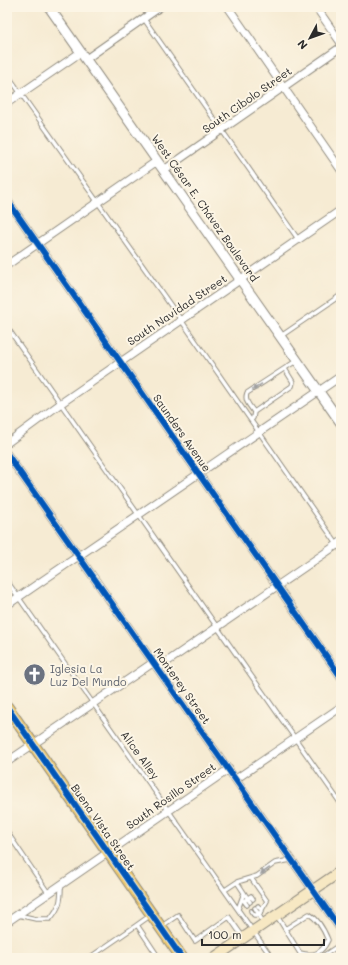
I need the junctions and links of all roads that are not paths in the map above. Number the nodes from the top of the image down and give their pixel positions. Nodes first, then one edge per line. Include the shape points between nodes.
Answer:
1 (49, 7) edge
2 (160, 7) edge
3 (228, 7) edge
4 (316, 7) edge
5 (144, 18) junction
6 (341, 43) edge
7 (341, 47) edge
8 (83, 55) junction
9 (7, 74) edge
10 (284, 88) junction
11 (20, 93) junction
12 (7, 103) edge
13 (223, 130) junction
14 (157, 161) junction
15 (164, 170) junction
16 (341, 170) edge
17 (7, 200) edge
18 (97, 202) junction
19 (341, 210) edge
20 (298, 240) junction
21 (37, 244) junction
22 (7, 265) edge
23 (241, 280) junction
24 (341, 295) edge
25 (181, 320) junction
26 (7, 327) edge
27 (280, 336) junction
28 (297, 360) junction
29 (121, 362) junction
30 (286, 368) junction
31 (341, 376) edge
32 (318, 391) junction
33 (60, 404) junction
34 (254, 412) junction
35 (252, 419) junction
36 (341, 423) edge
37 (259, 432) junction
38 (7, 443) edge
39 (7, 454) edge
40 (199, 474) junction
41 (139, 515) junction
42 (340, 546) edge
43 (79, 556) junction
44 (7, 581) edge
45 (277, 586) junction
46 (19, 598) junction
47 (7, 605) edge
48 (217, 627) junction
49 (156, 665) junction
50 (341, 677) edge
51 (93, 704) junction
52 (7, 707) edge
53 (341, 707) edge
54 (294, 739) junction
55 (33, 744) junction
56 (7, 762) edge
57 (229, 769) junction
58 (236, 779) junction
59 (341, 804) edge
60 (169, 811) junction
61 (7, 832) edge
62 (109, 853) junction
63 (292, 860) junction
64 (341, 871) edge
65 (251, 878) junction
66 (237, 882) junction
67 (61, 886) junction
68 (225, 890) junction
69 (313, 890) junction
70 (244, 893) junction
71 (49, 894) junction
72 (249, 901) dead end
73 (238, 908) junction
74 (262, 912) junction
75 (18, 915) junction
76 (152, 915) junction
77 (276, 915) junction
78 (261, 920) junction
79 (7, 922) edge
80 (137, 925) junction
81 (161, 927) junction
82 (285, 929) junction
83 (341, 930) edge
84 (254, 931) junction
85 (244, 938) junction
86 (341, 944) edge
87 (300, 953) junction
88 (89, 958) edge
89 (159, 958) edge
90 (182, 958) edge
91 (214, 958) edge
92 (272, 958) edge
93 (303, 958) edge
94 (320, 958) edge

1 - 8 street, West César E. Chávez Boulevard
2 - 5 street
3 - 10 street
4 - 6 street
5 - 8 street
5 - 13 lane
7 - 10 street, South Cibolo Street
8 - 11 street
8 - 14 street, West César E. Chávez Boulevard
9 - 11 lane
10 - 13 street, South Cibolo Street
10 - 16 street
11 - 12 street
11 - 18 lane
13 - 15 street, South Cibolo Street
13 - 20 lane
14 - 15 street, West César E. Chávez Boulevard
14 - 18 street
15 - 23 street, West César E. Chávez Boulevard
17 - 21 street, Saunders Avenue
18 - 21 street
18 - 25 lane
19 - 20 street, South Navidad Street
20 - 23 street, South Navidad Street
21 - 22 street
21 - 29 street, Saunders Avenue
23 - 25 street, South Navidad Street
23 - 27 street, West César E. Chávez Boulevard
24 - 27 lane
25 - 29 street, South Navidad Street
25 - 35 lane
26 - 33 lane
27 - 28 street, West César E. Chávez Boulevard
28 - 30 lane
28 - 32 street, West César E. Chávez Boulevard
29 - 33 street, South Navidad Street
29 - 40 street, Saunders Avenue
30 - 34 lane via 293,382 292,386
30 -> 34 lane via 247,393 245,397
31 - 32 street
32 - 36 street, West César E. Chávez Boulevard
32 - 37 street
33 - 38 street, South Navidad Street
33 - 41 lane
34 - 35 lane
35 - 37 lane
37 - 40 street
37 - 42 lane
39 - 43 street, Monterey Street
40 - 41 street
40 - 45 street, Saunders Avenue
41 - 43 street
41 - 48 lane
42 - 45 street
43 - 46 street
43 - 49 street, Monterey Street
44 - 46 lane, Alice Alley
45 - 48 street
45 - 50 street, Saunders Avenue
46 - 47 street
46 - 51 lane, Alice Alley
48 - 49 street
48 - 54 lane
49 - 51 street
49 - 57 street, Monterey Street
51 - 55 street
51 - 60 lane, Alice Alley
52 - 55 main road, Buena Vista Street
53 - 54 street
54 - 58 street
54 - 59 lane
55 - 56 street
55 - 62 main road, Buena Vista Street
57 - 58 street, Monterey Street
57 - 60 street, South Rosillo Street
58 - 63 street, Monterey Street
60 - 62 street, South Rosillo Street
60 - 68 lane, Alice Alley
61 - 71 lane
62 - 67 street, South Rosillo Street
62 - 76 main road, Buena Vista Street
63 -> 65 lane via 275,864
63 - 69 street, Monterey Street
64 - 69 main road
65 - 66 lane
65 - 74 lane via 267,901
66 - 68 lane
66 - 70 lane
67 - 71 street, South Rosillo Street
67 - 75 lane via 58,909 50,919
68 - 73 lane, Alice Alley
69 - 77 main road
69 - 83 street, Monterey Street
70 - 72 lane
70 - 73 lane
71 - 75 street, South Rosillo Street
73 - 84 lane, Alice Alley
74 - 78 lane
74 - 78 lane via 255,908 254,915
75 - 79 street, South Rosillo Street
76 - 80 lane
76 - 81 main road, Buena Vista Street
77 - 78 main road
77 - 82 lane
78 - 84 main road
80 - 88 lane
80 - 89 lane
81 - 85 lane via 178,916 195,941 230,917
81 - 90 main road, Buena Vista Street
82 - 87 lane
82 - 87 lane via 309,914 325,933 328,940 325,946 309,956
84 - 85 main road
84 - 92 lane, Alice Alley
85 - 91 main road
86 - 94 lane
87 - 93 lane

